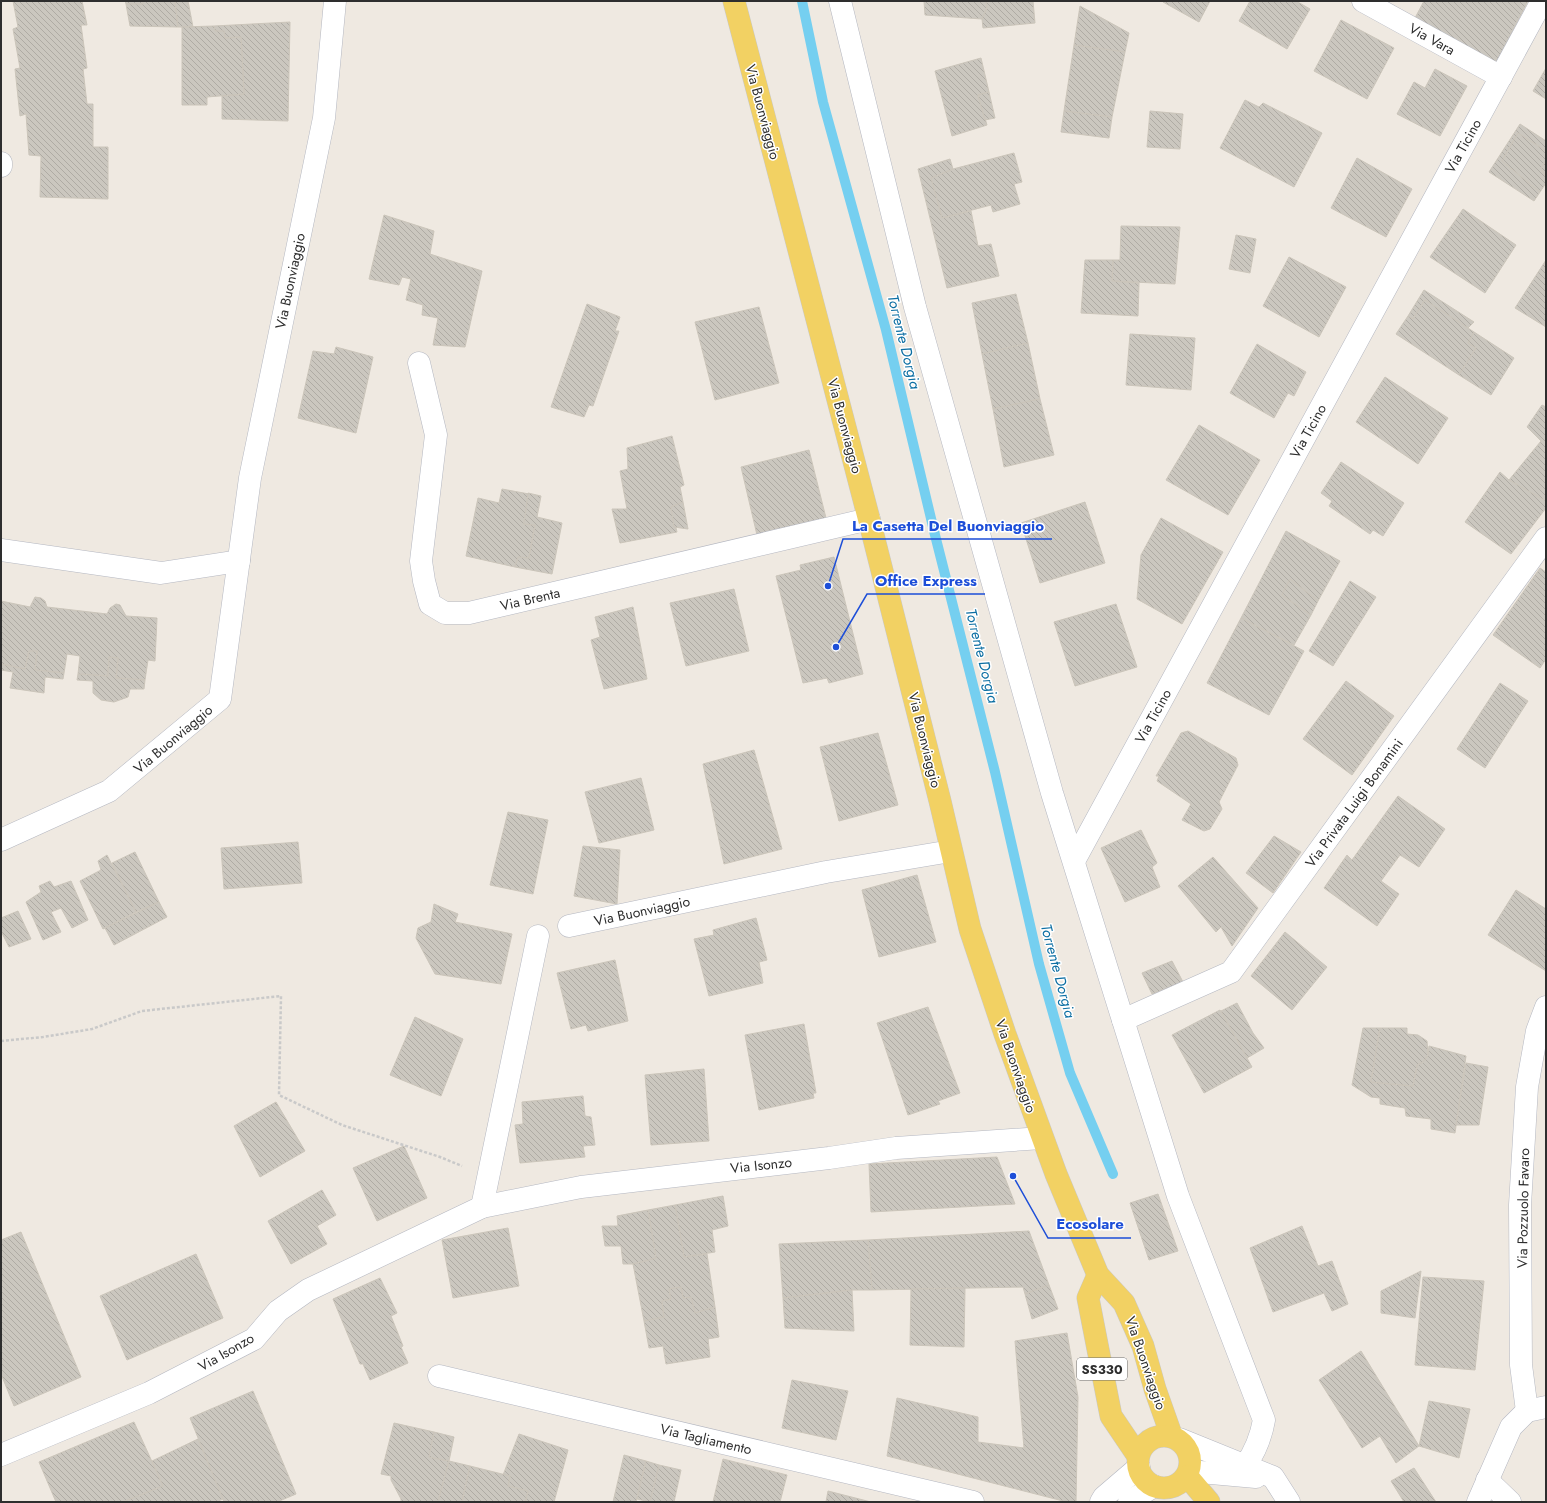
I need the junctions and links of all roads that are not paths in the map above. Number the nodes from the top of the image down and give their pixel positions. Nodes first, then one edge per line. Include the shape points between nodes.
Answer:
1 (335, 1) edge
2 (734, 1) edge
3 (840, 1) edge
4 (1363, 1) edge
5 (1542, 1) edge
6 (1501, 77) junction
7 (419, 364) dead end
8 (869, 519) junction
9 (1546, 538) edge
10 (1, 550) edge
11 (239, 561) junction
12 (1, 840) edge
13 (950, 851) junction
14 (1074, 861) junction
15 (569, 926) dead end
16 (538, 936) dead end
17 (1546, 1007) edge
18 (1123, 1020) junction
19 (1042, 1138) junction
20 (482, 1207) junction
21 (1098, 1275) junction
22 (440, 1376) dead end
23 (1537, 1409) edge
24 (1176, 1438) junction
25 (1, 1455) edge
26 (1138, 1462) junction
27 (1245, 1466) junction
28 (1188, 1474) junction
29 (1273, 1478) junction
30 (1487, 1480) junction
31 (1160, 1492) edge
32 (973, 1502) edge
33 (1101, 1502) edge
34 (1129, 1502) edge
35 (1209, 1502) edge
36 (1289, 1502) edge
37 (1478, 1502) edge
38 (1510, 1502) edge

1 - 11 street, Via Buonviaggio via 324,118 250,478
2 - 8 main road, Via Buonviaggio / SS330
3 - 14 street via 915,307 1050,785
4 - 6 street, Via Vara
5 - 6 street, Via Ticino
6 - 14 street, Via Ticino
7 - 8 street, Via Brenta via 436,435 421,561 430,604 445,613 469,613 490,609
8 - 13 main road, Via Buonviaggio / SS330
9 - 18 street, Via Privata Luigi Bonamini via 1231,972
10 - 11 street via 161,573
11 - 12 street, Via Buonviaggio via 220,699 109,791
13 - 15 street, Via Buonviaggio via 826,872
13 - 19 main road, Via Buonviaggio / SS330 via 970,929
14 - 18 street
16 - 20 street
17 - 23 street, Via Pozzuolo Favaro via 1537,1031 1527,1087 1520,1205 1521,1366
18 - 27 street via 1178,1196 1264,1420 1262,1433
19 - 20 street, Via Isonzo via 896,1148 581,1187
19 - 21 main road, Via Buonviaggio / SS330
20 - 25 street, Via Isonzo via 308,1290 278,1311 254,1339 149,1393
21 - 24 main road, Via Buonviaggio / SS330 via 1124,1303 1143,1346 1155,1389
21 - 26 main road, SS330 via 1088,1298 1111,1416
22 - 32 street, Via Tagliamento
23 - 30 street via 1511,1427
24 - 26 main road via 1166,1435 1153,1438 1142,1447
24 - 27 street
24 - 28 main road, SS330 via 1188,1449 1191,1463
26 - 31 main road, SS330 via 1142,1477
26 - 33 street
27 - 29 street
28 - 29 street
28 - 31 main road via 1177,1485
28 - 35 main road
29 - 36 street
30 - 37 street
30 - 38 street
31 - 34 street

